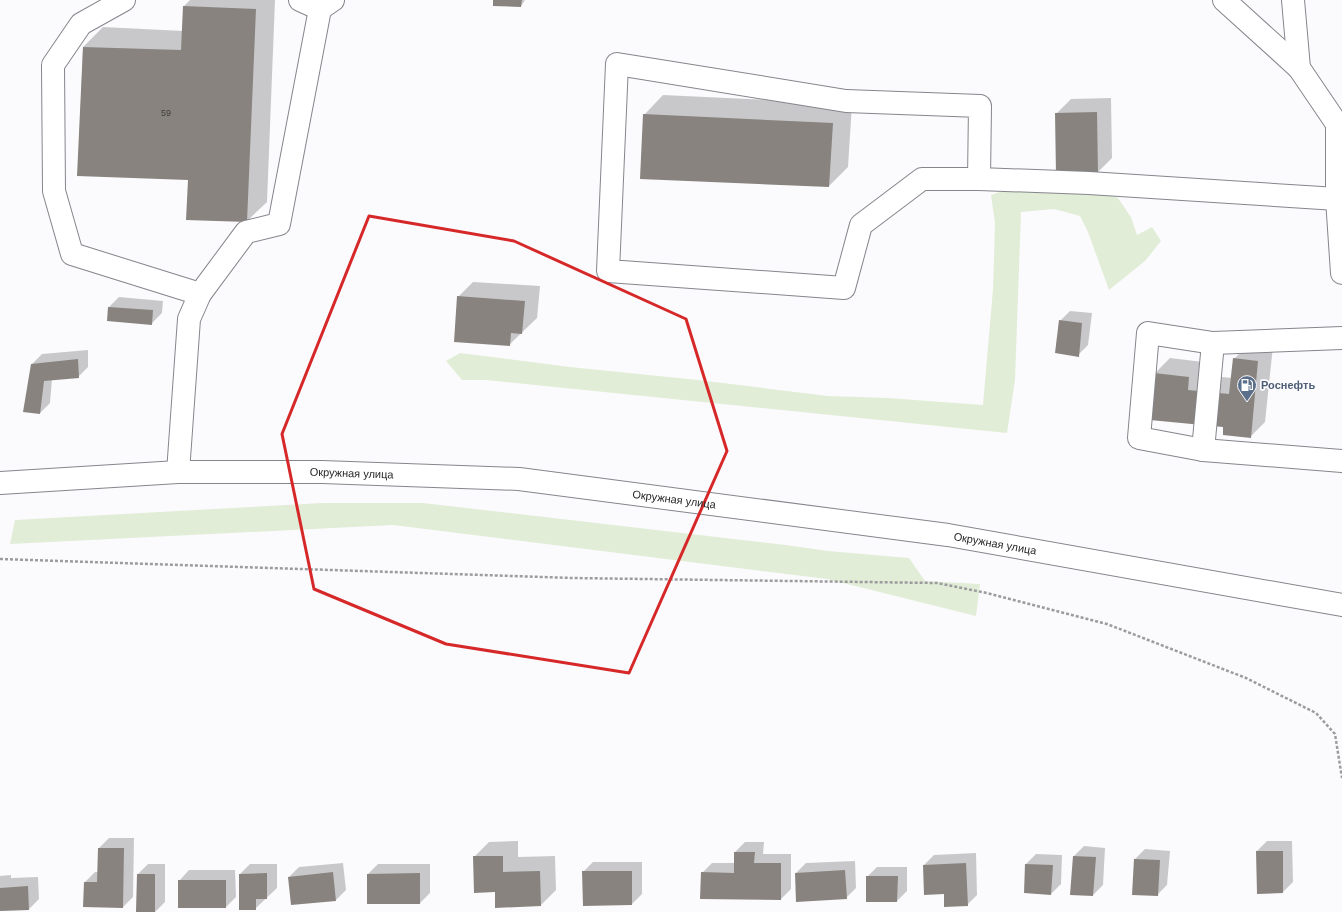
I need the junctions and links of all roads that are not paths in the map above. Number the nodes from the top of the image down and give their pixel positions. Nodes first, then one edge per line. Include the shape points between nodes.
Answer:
1 (124, 0) edge
2 (300, 0) edge
3 (1224, 0) edge
4 (1293, 0) edge
5 (326, 5) edge
6 (1300, 68) junction
7 (1340, 121) edge
8 (979, 179) junction
9 (1337, 199) junction
10 (1342, 273) edge
11 (200, 294) junction
12 (1342, 338) edge
13 (1213, 343) junction
14 (1204, 450) junction
15 (1342, 461) edge
16 (178, 472) junction
17 (0, 483) edge
18 (1342, 605) edge

1 - 11 main road via 81,24 53,65 54,190 72,254
2 - 5 main road
3 - 6 main road
4 - 6 main road
5 - 11 main road via 279,224 246,232
6 - 7 main road
7 - 9 main road
8 - 8 main road via 980,106 846,101 617,64 608,271 844,288 861,225 922,179
8 - 9 main road via 1089,183
9 - 10 main road
11 - 16 main road via 189,319
12 - 13 main road
13 - 14 main road
13 - 14 main road via 1148,333 1140,438
14 - 15 main road
16 - 17 main road, Окружная улица
16 - 18 main road, Окружная улица via 322,472 519,479 948,535

